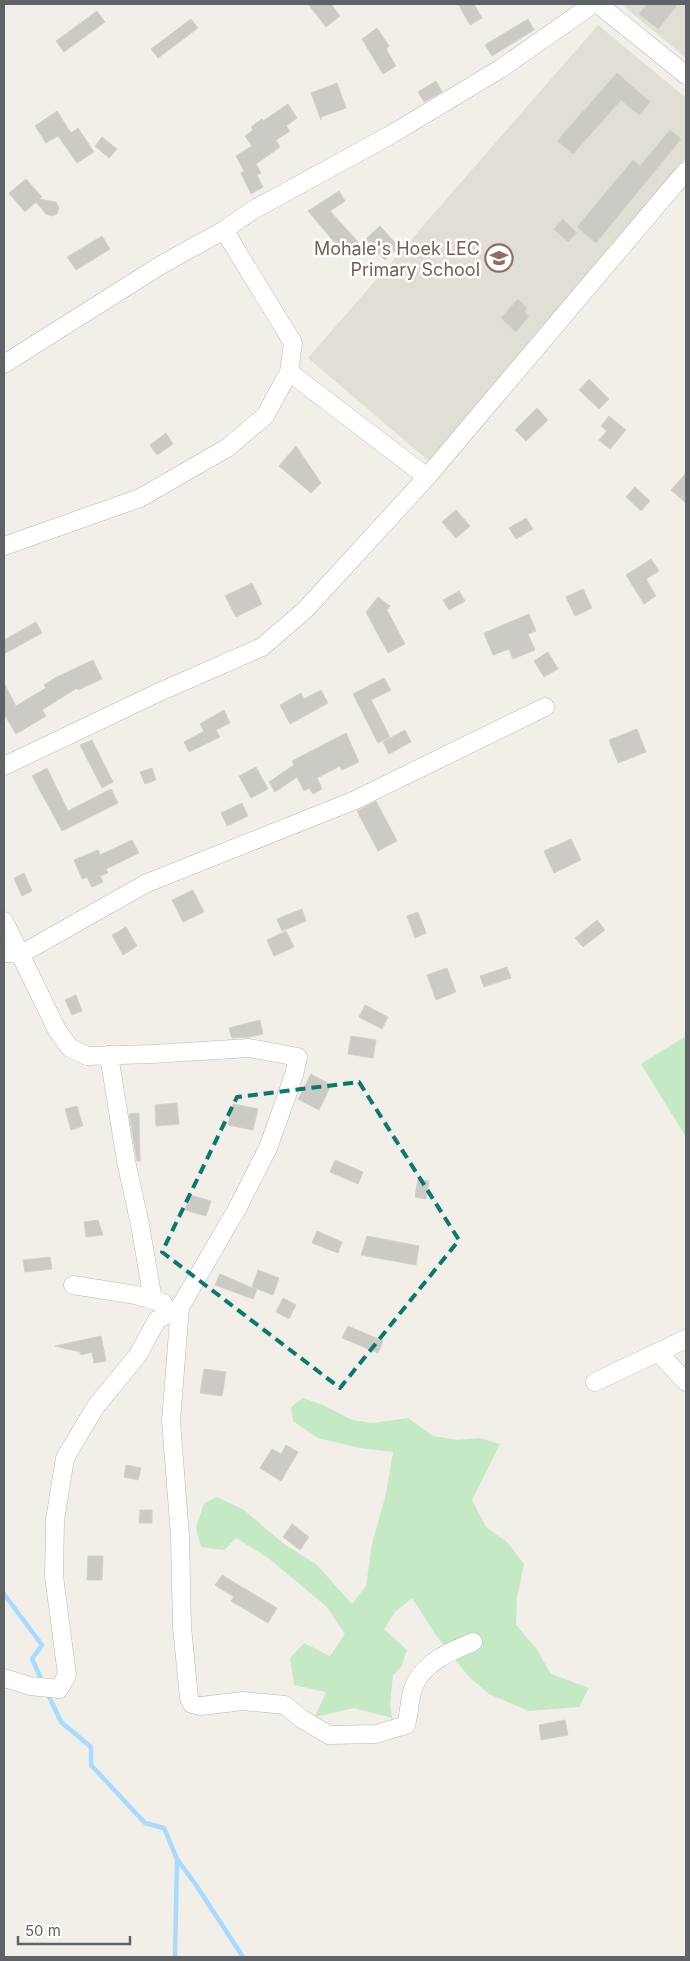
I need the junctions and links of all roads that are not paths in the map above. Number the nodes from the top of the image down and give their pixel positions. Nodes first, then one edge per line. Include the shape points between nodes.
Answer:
1 (593, 4) edge
2 (598, 4) edge
3 (686, 74) edge
4 (686, 171) edge
5 (224, 230) junction
6 (4, 364) edge
7 (289, 372) junction
8 (428, 477) junction
9 (4, 546) edge
10 (545, 707) dead end
11 (4, 766) edge
12 (4, 921) edge
13 (12, 954) edge
14 (109, 1055) junction
15 (73, 1285) dead end
16 (153, 1300) junction
17 (180, 1307) junction
18 (686, 1339) edge
19 (659, 1353) junction
20 (595, 1382) dead end
21 (686, 1382) edge
22 (473, 1642) dead end
23 (4, 1678) edge

1 - 5 street via 491,74 392,134 253,210
2 - 3 street
4 - 8 street
5 - 6 street via 161,265
5 - 7 street via 293,343
7 - 8 street
7 - 9 street via 265,416 227,448 140,498
8 - 11 street via 305,610 262,646
10 - 13 street via 353,801 147,883
12 - 13 street
13 - 14 street via 70,1048 86,1056
14 - 16 street
14 - 17 street via 249,1048 298,1057 268,1148
15 - 16 street
16 - 17 street
17 - 22 street via 171,1421 180,1536 182,1627 192,1704 201,1706 243,1701 285,1705 329,1735 376,1734 406,1725 413,1687 422,1672 435,1661
17 - 23 street via 158,1320 138,1354 96,1406 65,1458 55,1520 54,1576 67,1675 59,1689 30,1686
18 - 19 street
19 - 20 street
19 - 21 street

